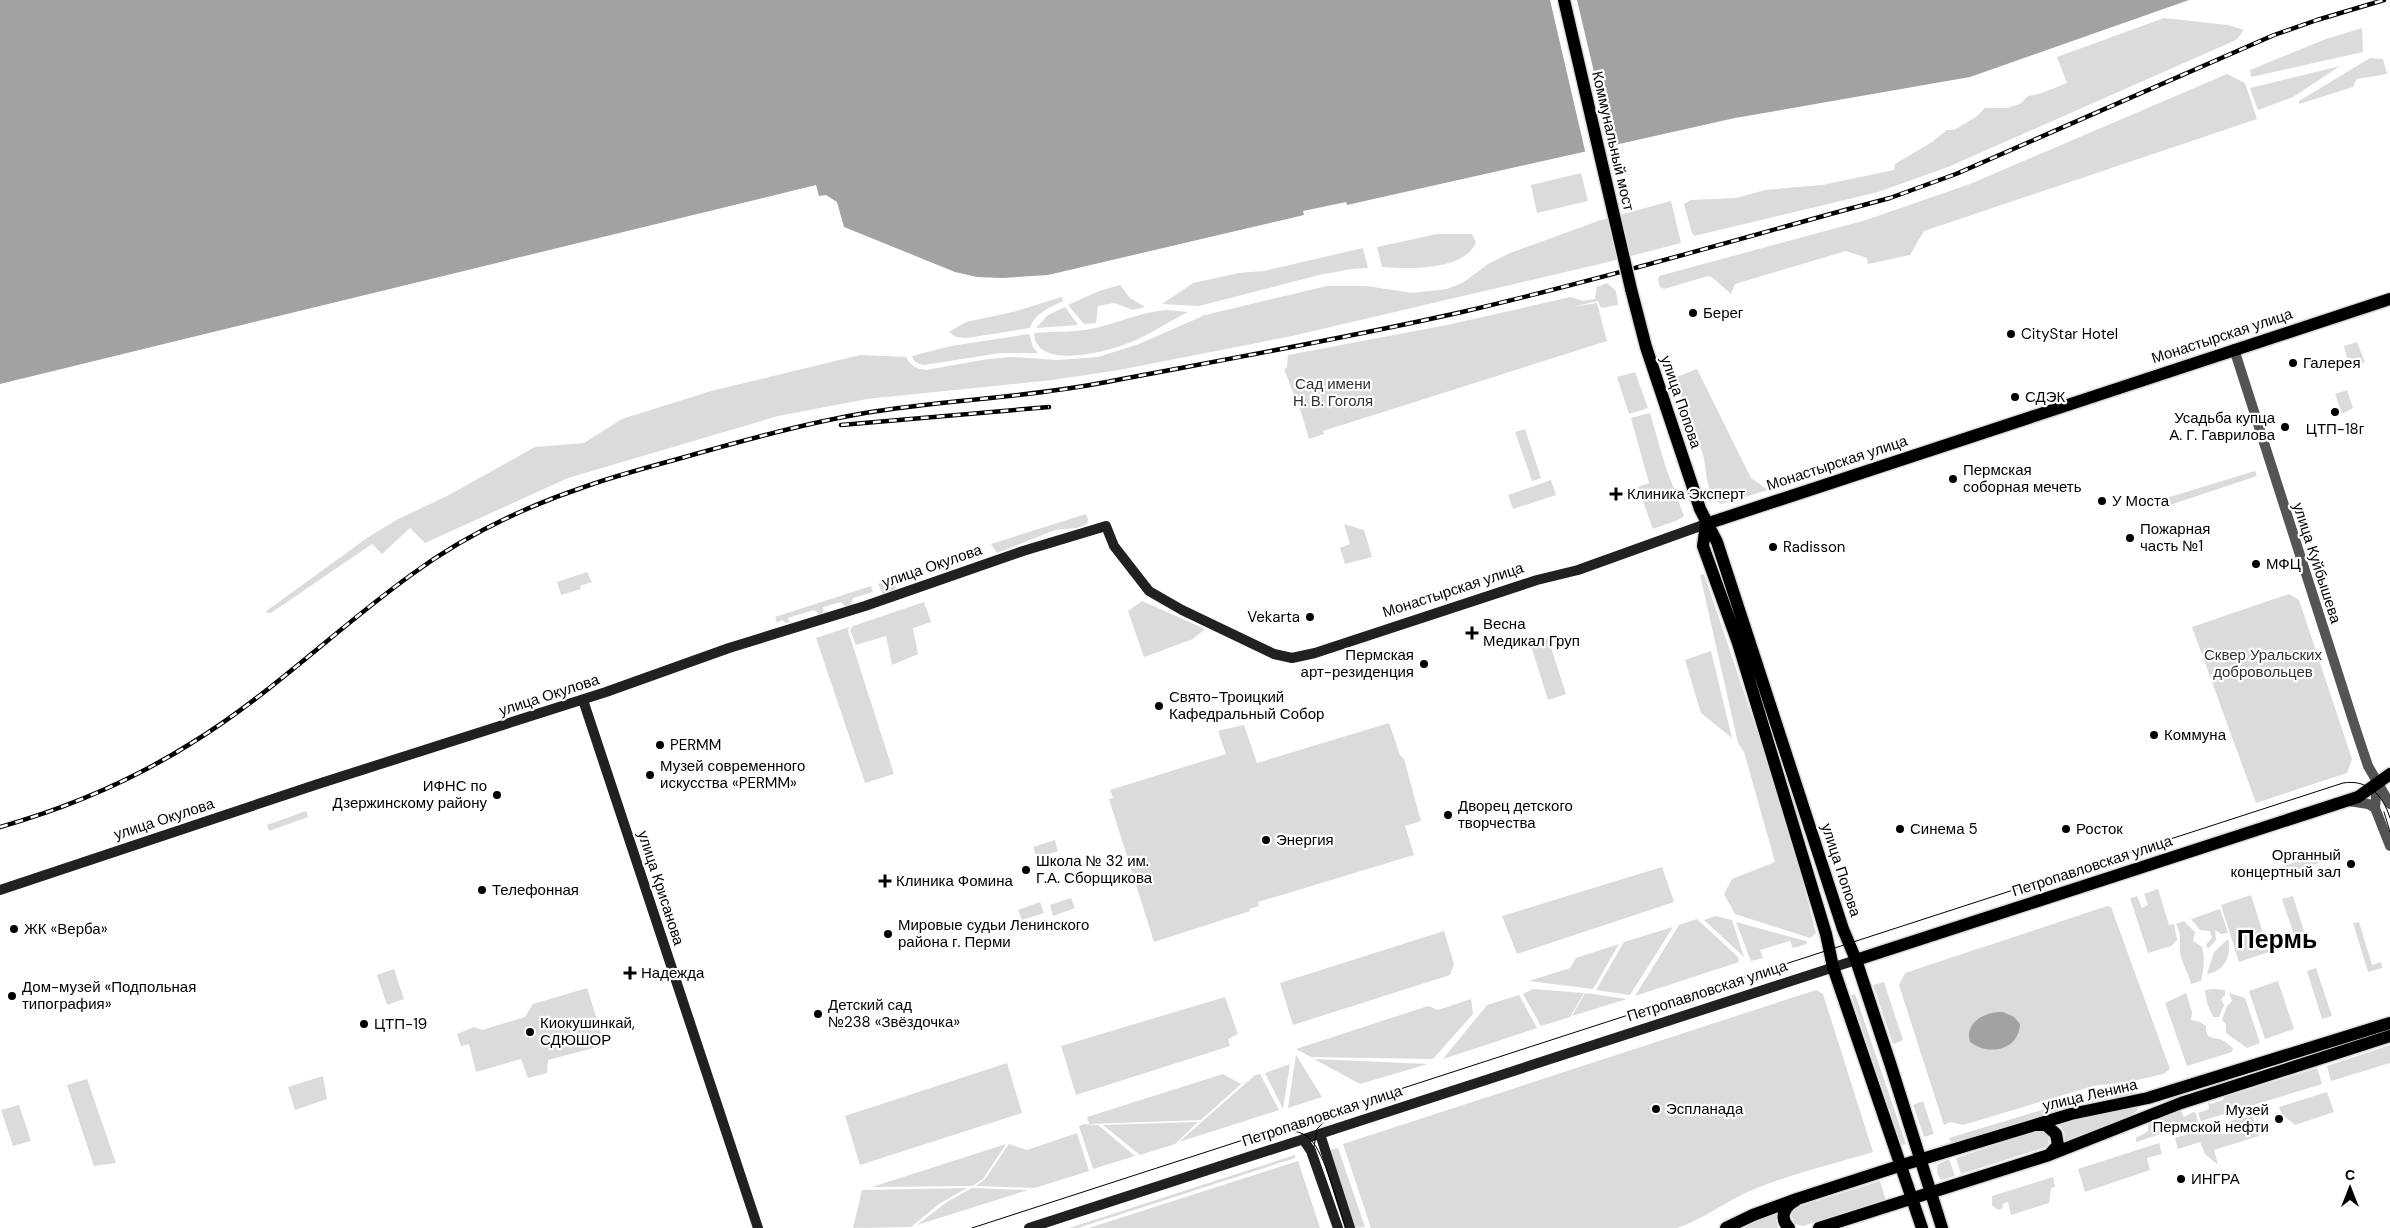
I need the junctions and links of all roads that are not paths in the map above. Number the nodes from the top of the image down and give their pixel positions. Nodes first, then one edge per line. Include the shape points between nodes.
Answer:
1 (1564, 0) edge
2 (1631, 289) joint
3 (2390, 299) edge
4 (2234, 349) junction
5 (1706, 524) junction
6 (1106, 526) joint
7 (583, 700) junction
8 (2390, 774) edge
9 (2377, 784) junction
10 (2345, 801) junction
11 (2390, 804) edge
12 (2375, 808) junction
13 (2390, 846) edge
14 (0, 890) edge
15 (1856, 960) junction
16 (1833, 967) junction
17 (2390, 1023) edge
18 (2390, 1036) edge
19 (2037, 1125) junction
20 (1320, 1134) junction
21 (1303, 1139) junction
22 (2049, 1155) junction
23 (1922, 1160) junction
24 (1899, 1166) junction
25 (1931, 1192) junction
26 (1797, 1199) junction
27 (1912, 1199) junction
28 (758, 1228) edge
29 (1029, 1228) edge
30 (1338, 1228) edge
31 (1350, 1228) edge
32 (1726, 1228) edge
33 (1789, 1228) edge
34 (1820, 1228) edge
35 (1922, 1228) edge
36 (1942, 1228) edge

1 - 2 main road, Коммунальный мост, bridge
2 - 5 main road, улица Попова via 1646,347
3 - 4 main road, Монастырская улица
4 - 5 main road, Монастырская улица
4 - 9 street, улица Куйбышева via 2354,724
5 - 6 main road, Монастырская улица via 1578,570 1292,658 1267,651 1149,591 1114,546
5 - 15 main road, улица Попова via 1717,542 1843,929
5 - 16 main road, улица Попова via 1703,546 1738,643 1826,934
6 - 7 main road, улица Окулова via 729,648
7 - 14 main road, улица Окулова
7 - 28 main road, улица Крисанова
8 - 9 main road, Петропавловская улица
9 - 10 main road, Петропавловская улица
9 - 11 street, улица Куйбышева
9 - 12 street, улица Куйбышева
10 - 12 street
10 - 15 main road, Петропавловская улица
12 - 13 street, улица Куйбышева
15 - 16 main road, Петропавловская улица
15 - 23 main road, улица Попова
16 - 20 main road, Петропавловская улица
16 - 24 main road, улица Попова
17 - 19 main road, улица Ленина via 2148,1098 2079,1112
18 - 22 main road via 2181,1103
19 - 22 main road via 2046,1125 2056,1134 2058,1145
19 - 23 main road, улица Ленина
20 - 21 main road, Петропавловская улица
20 - 31 main road
21 - 29 main road, Петропавловская улица
21 - 30 main road
22 - 25 main road
23 - 24 main road, улица Ленина
23 - 25 main road, улица Попова
24 - 26 main road, улица Ленина
24 - 27 main road, улица Попова
25 - 27 main road
25 - 36 main road, улица Попова
26 - 32 main road, улица Ленина
26 - 33 main road via 1787,1206 1784,1214
27 - 34 main road
27 - 35 main road, улица Попова

